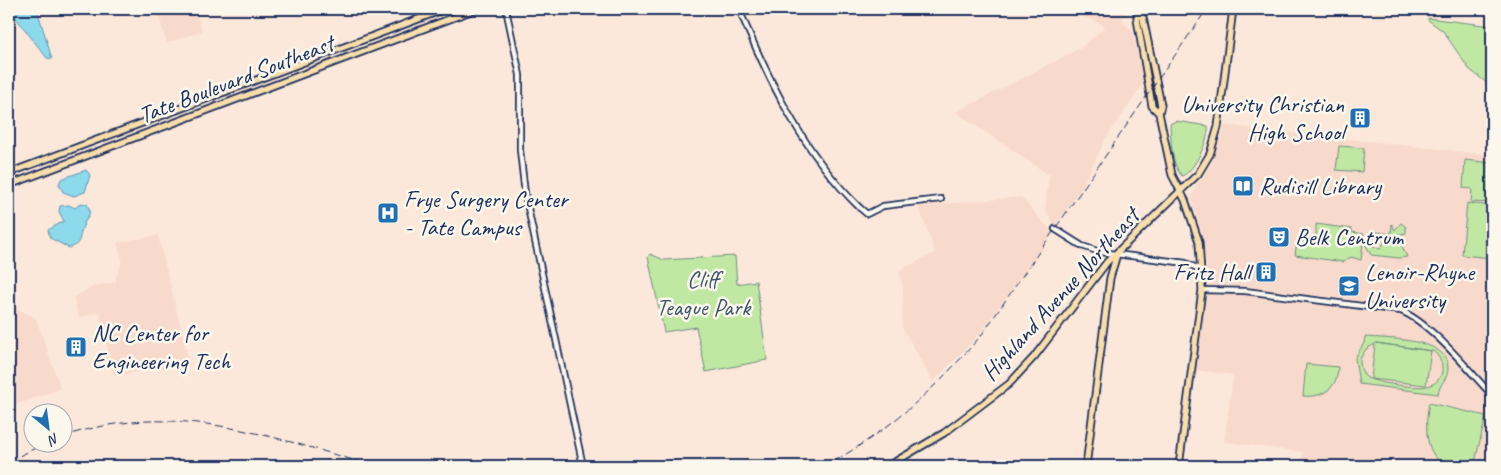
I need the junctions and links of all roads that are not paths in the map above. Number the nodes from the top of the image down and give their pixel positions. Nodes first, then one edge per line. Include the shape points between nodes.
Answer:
1 (445, 9) edge
2 (476, 9) edge
3 (506, 9) edge
4 (739, 9) edge
5 (1233, 9) edge
6 (1138, 10) edge
7 (1159, 113) junction
8 (9, 173) edge
9 (9, 185) edge
10 (1180, 192) junction
11 (941, 199) dead end
12 (1055, 230) dead end
13 (1117, 254) junction
14 (1202, 270) junction
15 (1202, 290) junction
16 (1492, 395) edge
17 (583, 466) edge
18 (888, 466) edge
19 (1086, 466) edge
20 (1179, 466) edge

1 - 8 main road, Tate Boulevard Southeast
2 - 9 main road, Tate Boulevard Southeast
3 - 17 street via 520,75 520,150 525,194
4 - 11 street via 771,84 818,160 838,186 867,214 884,206
5 - 10 main road, Highland Avenue Northeast via 1214,142 1198,174
6 - 7 main road via 1143,18 1161,104
6 - 7 main road via 1152,106
7 - 10 main road via 1169,166
10 - 13 main road, Highland Avenue Northeast
10 - 14 main road via 1199,242
12 - 13 street via 1091,250
13 - 14 street via 1186,263
13 - 18 main road, Highland Avenue Northeast via 1034,358 1009,384 944,433
13 - 19 main road via 1110,278
14 - 15 main road
15 - 16 street via 1245,291 1387,307 1410,315
15 - 20 main road

